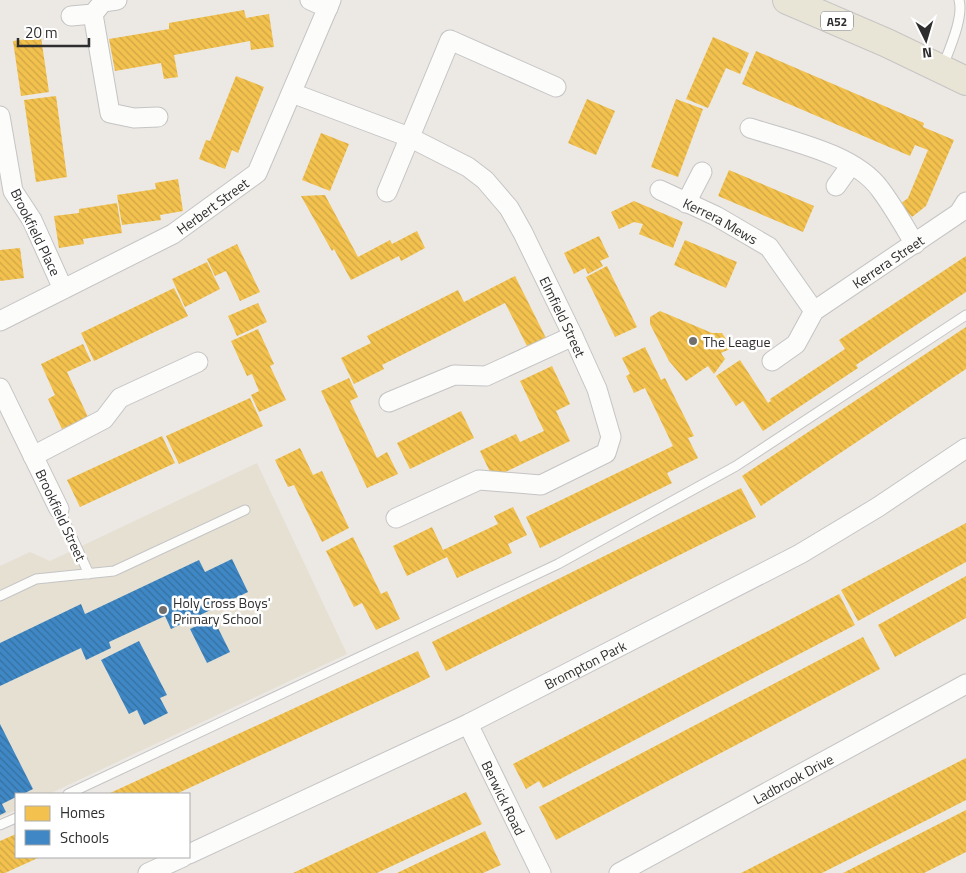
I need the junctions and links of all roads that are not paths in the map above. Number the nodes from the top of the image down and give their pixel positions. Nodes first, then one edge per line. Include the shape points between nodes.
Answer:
1 (117, 0) edge
2 (310, 0) edge
3 (787, 0) edge
4 (959, 0) edge
5 (330, 4) edge
6 (93, 14) junction
7 (70, 16) dead end
8 (942, 69) junction
9 (966, 80) edge
10 (556, 87) dead end
11 (292, 93) junction
12 (0, 116) edge
13 (158, 117) dead end
14 (750, 128) dead end
15 (409, 137) junction
16 (851, 165) junction
17 (702, 172) dead end
18 (836, 186) dead end
19 (660, 190) dead end
20 (387, 192) dead end
21 (966, 202) edge
22 (686, 203) junction
23 (915, 244) junction
24 (63, 289) junction
25 (812, 315) junction
26 (966, 315) edge
27 (0, 321) edge
28 (573, 336) junction
29 (772, 361) dead end
30 (198, 362) dead end
31 (0, 388) edge
32 (388, 402) dead end
33 (966, 448) edge
34 (33, 456) junction
35 (59, 510) joint
36 (244, 510) dead end
37 (396, 518) dead end
38 (89, 574) junction
39 (0, 596) edge
40 (966, 684) edge
41 (468, 724) junction
42 (70, 793) edge
43 (15, 818) edge
44 (0, 825) edge
45 (190, 854) edge
46 (181, 858) edge
47 (148, 873) edge
48 (541, 873) edge
49 (619, 873) edge

1 - 6 street via 102,2
2 - 5 street
3 - 8 main road, A52
4 - 8 lane via 961,6 956,28
5 - 11 street, Herbert Street
6 - 7 street
6 - 13 street via 110,113 134,118
8 - 9 main road, A52
10 - 15 street via 450,40
11 - 15 street, Elmfield Street
11 - 24 street, Herbert Street via 257,173 173,234
12 - 24 street, Brookfield Place via 13,191 32,220
14 - 16 street via 836,156
15 - 20 street
15 - 28 street, Elmfield Street via 468,167 485,180 509,208
16 - 18 street
16 - 23 street via 880,187
17 - 22 street
19 - 22 street, Kerrera Mews
21 - 23 street, Kerrera Street via 959,213
22 - 25 street, Kerrera Mews via 716,216 769,247 794,281
23 - 25 street, Kerrera Street
24 - 27 street, Herbert Street
25 - 29 street via 796,344
26 - 42 lane via 736,466 558,564
28 - 32 street via 486,376 454,375
28 - 37 street, Elmfield Street via 597,389 612,437 606,453 541,485 479,480
30 - 34 street, Brookfield Street via 120,398 104,420
31 - 34 street, Brookfield Street
33 - 41 street, Brompton Park via 800,554
34 - 35 street, Brookfield Street
35 - 38 lane, Brookfield Street
36 - 38 lane via 114,571
38 - 39 lane via 36,579
40 - 49 street, Ladbrook Drive
41 - 45 street, Brompton Park
41 - 48 street, Berwick Road
43 - 44 lane
46 - 47 street

